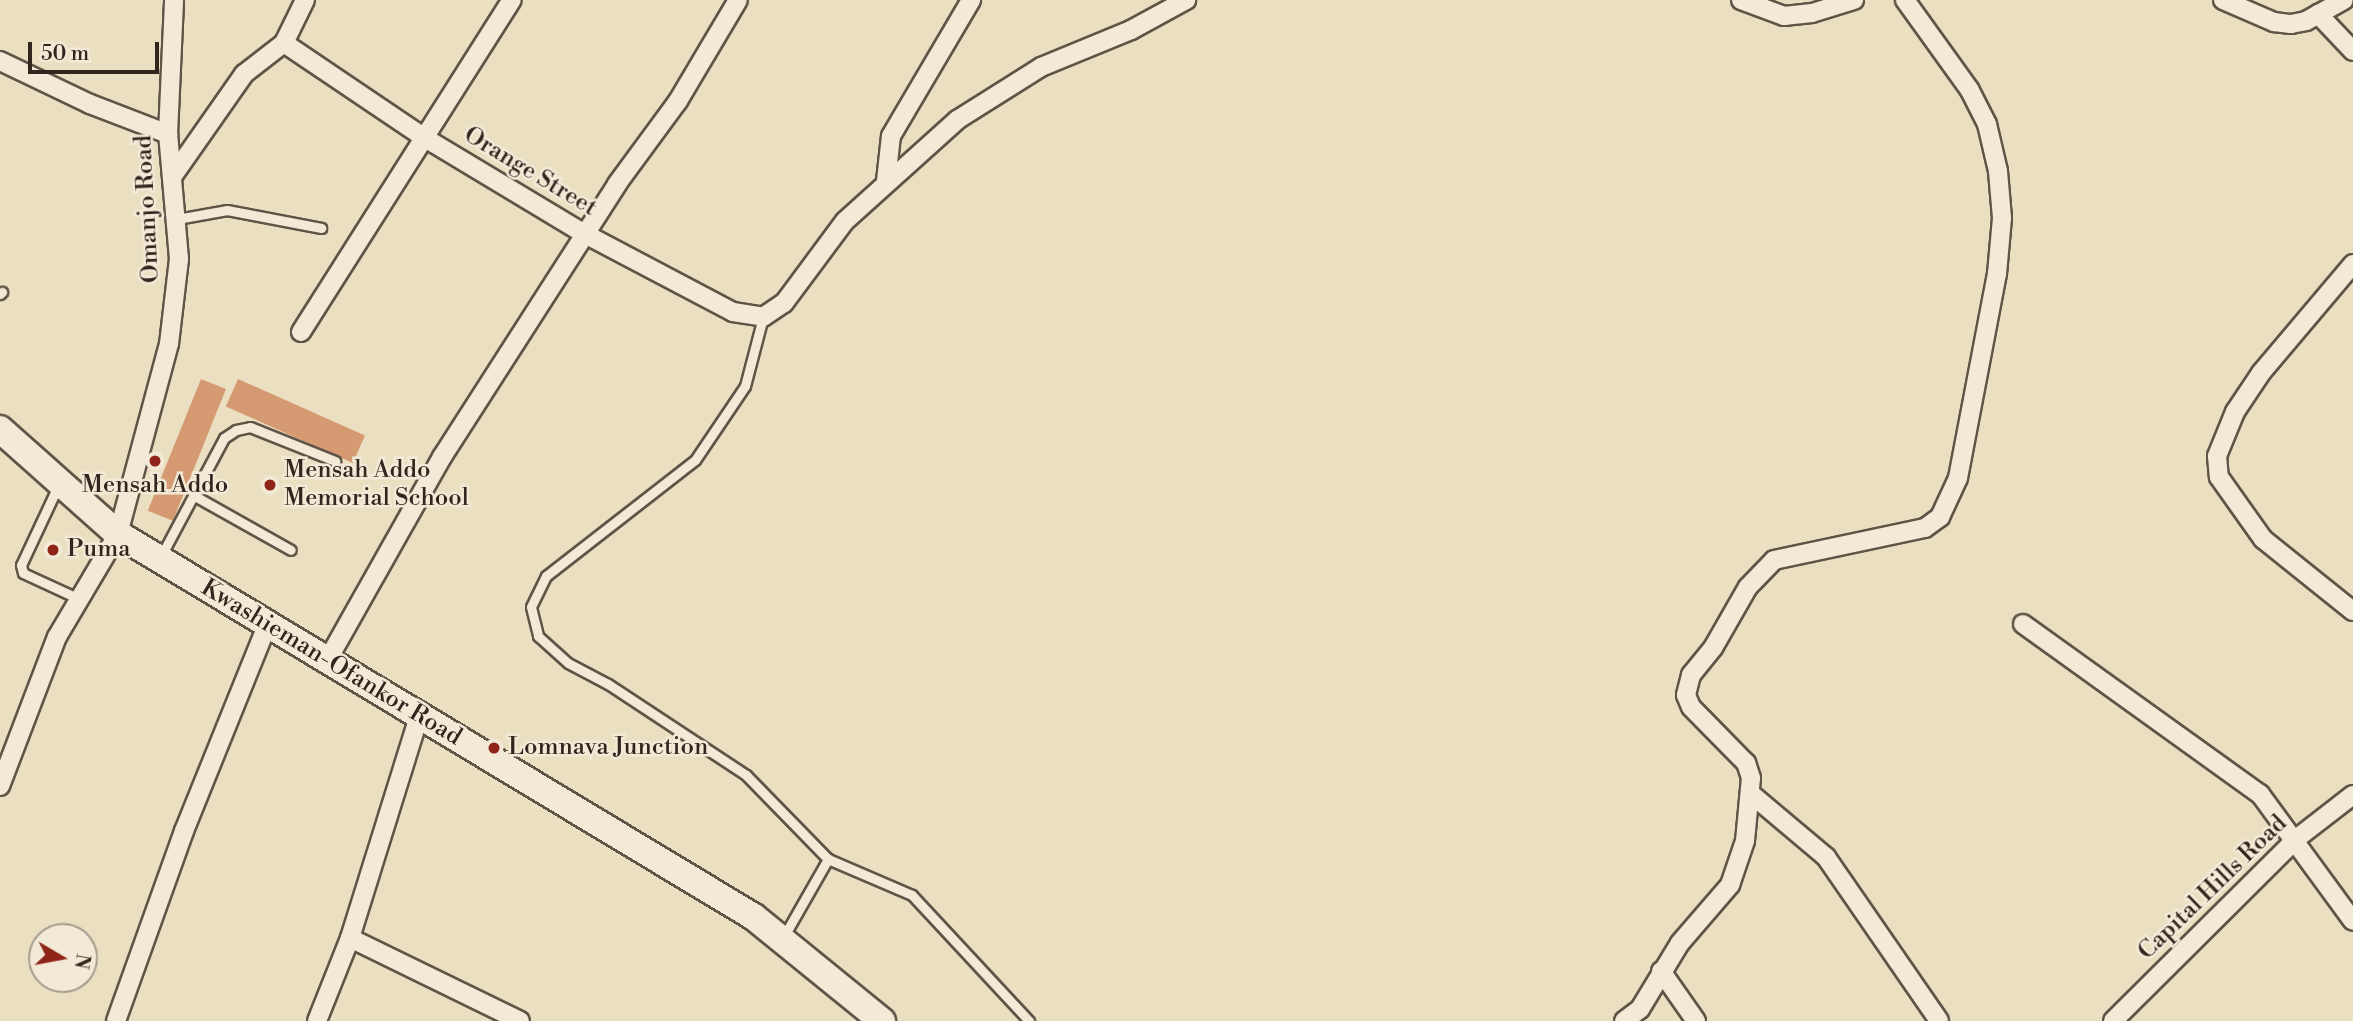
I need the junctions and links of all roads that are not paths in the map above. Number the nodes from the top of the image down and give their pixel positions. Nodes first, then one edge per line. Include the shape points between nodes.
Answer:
1 (174, 0) edge
2 (305, 0) edge
3 (512, 0) edge
4 (738, 0) edge
5 (971, 0) edge
6 (1186, 0) edge
7 (1741, 0) edge
8 (1854, 0) edge
9 (1905, 0) edge
10 (2223, 0) edge
11 (2344, 0) edge
12 (2318, 13) junction
13 (284, 43) junction
14 (2353, 51) edge
15 (0, 61) edge
16 (168, 134) junction
17 (425, 138) junction
18 (172, 177) junction
19 (886, 181) junction
20 (177, 219) junction
21 (321, 228) dead end
22 (586, 234) junction
23 (2353, 264) edge
24 (763, 317) junction
25 (301, 332) dead end
26 (0, 429) edge
27 (335, 461) dead end
28 (59, 484) junction
29 (193, 495) junction
30 (118, 534) junction
31 (291, 550) dead end
32 (159, 558) junction
33 (77, 598) junction
34 (2353, 611) edge
35 (2023, 624) dead end
36 (267, 626) junction
37 (327, 661) junction
38 (419, 717) junction
39 (0, 786) edge
40 (1751, 794) junction
41 (2353, 795) edge
42 (2296, 839) junction
43 (828, 859) junction
44 (2353, 921) edge
45 (350, 937) junction
46 (783, 938) junction
47 (1661, 971) junction
48 (116, 1021) edge
49 (317, 1021) edge
50 (520, 1021) edge
51 (882, 1021) edge
52 (1029, 1021) edge
53 (1624, 1021) edge
54 (1696, 1021) edge
55 (1939, 1021) edge
56 (2113, 1021) edge

1 - 16 street, Omanjo Road
2 - 13 street
3 - 17 street
4 - 22 street via 678,100
5 - 19 street via 891,136
6 - 19 street via 1131,30 1041,66 957,120
7 - 8 street via 1784,16
9 - 40 street via 1969,89 1987,124 1998,172 2002,218 1997,274 1961,465 1951,500 1925,528 1774,560 1748,587 1691,676 1688,702 1746,763
10 - 12 street via 2274,22 2306,21
11 - 12 street
12 - 14 street
13 - 17 street, Orange Street
13 - 18 street via 244,74
15 - 16 street via 90,104
16 - 18 street, Omanjo Road
17 - 22 street, Orange Street
17 - 25 street
18 - 20 street, Omanjo Road
19 - 24 street via 825,244 784,303
20 - 21 lane via 227,210
20 - 30 street, Omanjo Road via 179,259 169,344
22 - 24 street, Orange Street via 733,313
22 - 37 street via 442,457
23 - 34 street via 2261,373 2235,412 2217,456 2219,477 2263,539
24 - 43 lane via 745,386 695,460 546,576 531,607 538,636 568,663 726,760 766,793
26 - 28 main road, Kwashieman-Ofankor Road
27 - 29 lane via 250,427 236,430 224,438
28 - 30 main road, Kwashieman-Ofankor Road
28 - 33 lane via 21,565 23,573
29 - 31 lane
29 - 32 lane
30 - 32 main road, Kwashieman-Ofankor Road
30 - 33 street, Omanjo Road
32 - 36 main road, Kwashieman-Ofankor Road
33 - 39 street, Omanjo Road via 57,637
35 - 42 street via 2260,794
36 - 37 main road, Kwashieman-Ofankor Road
36 - 48 street via 184,831
37 - 38 main road, Kwashieman-Ofankor Road
38 - 45 street
38 - 46 main road, Kwashieman-Ofankor Road
40 - 47 street via 1745,841 1730,885
40 - 55 street via 1826,857
41 - 42 street, Capital Hills Road
42 - 44 street
42 - 56 street, Capital Hills Road
43 - 46 lane
43 - 52 lane via 912,895
45 - 49 street
45 - 50 street
46 - 51 main road, Kwashieman-Ofankor Road
47 - 53 street via 1640,1009
47 - 54 street

